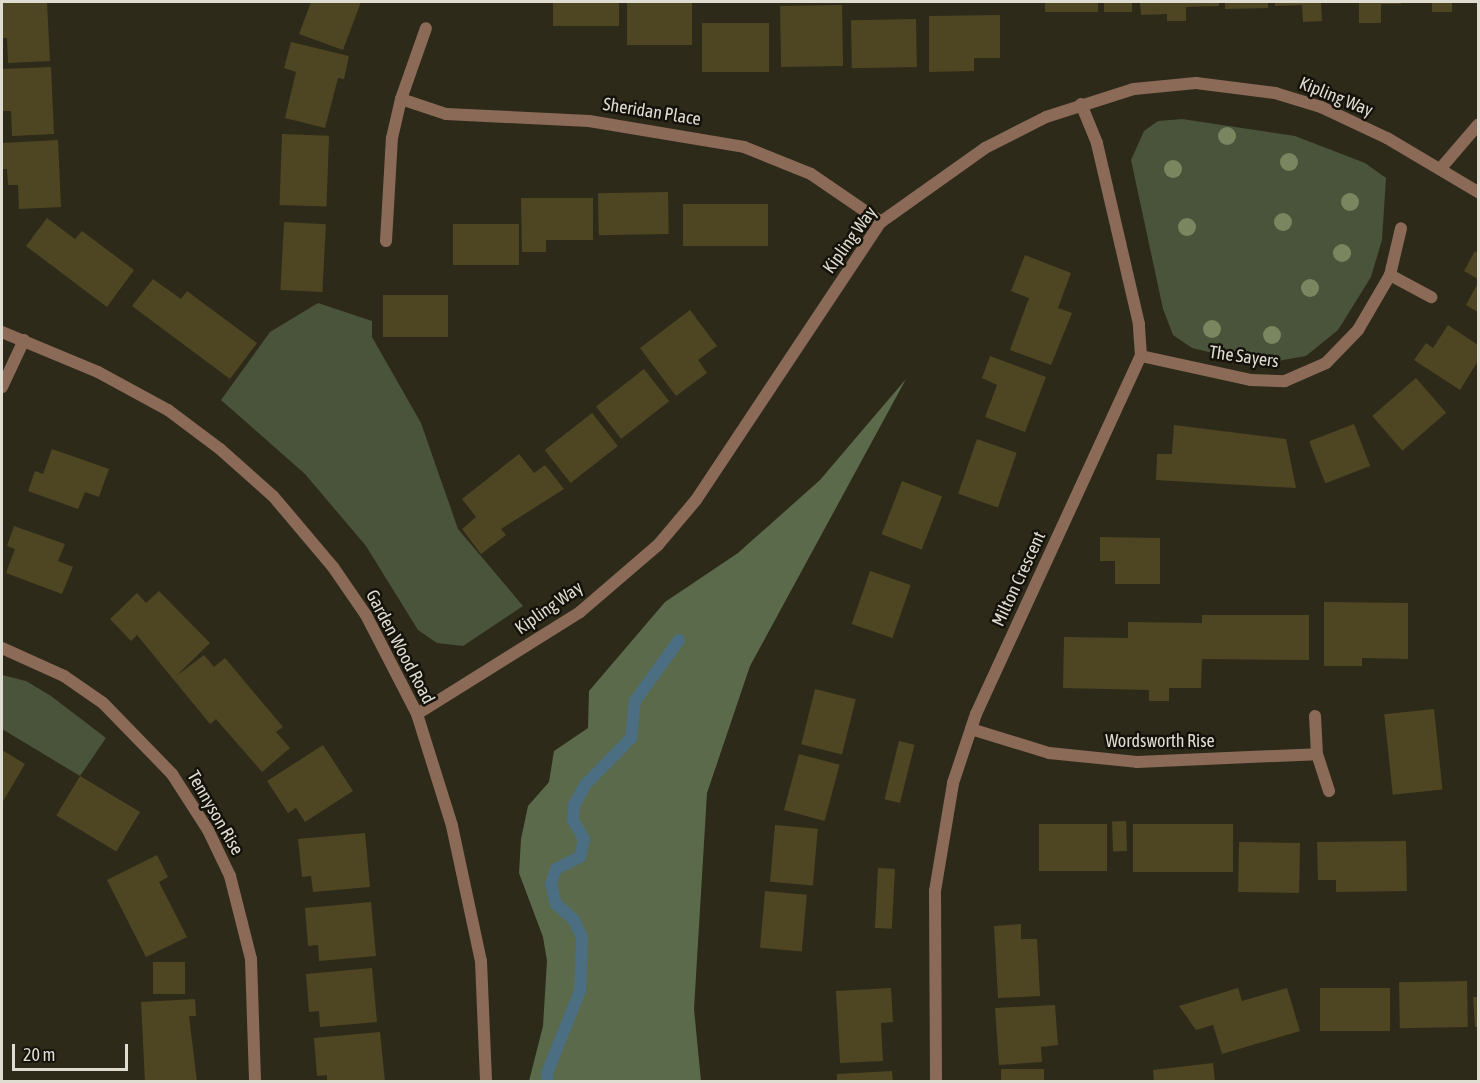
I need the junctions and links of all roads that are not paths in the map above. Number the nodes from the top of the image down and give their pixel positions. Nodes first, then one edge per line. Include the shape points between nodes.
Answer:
1 (426, 28) dead end
2 (400, 99) junction
3 (1081, 104) junction
4 (1479, 125) edge
5 (1441, 168) junction
6 (1479, 192) edge
7 (881, 222) junction
8 (1401, 228) dead end
9 (386, 241) dead end
10 (1390, 275) junction
11 (1431, 297) dead end
12 (2, 332) edge
13 (24, 340) junction
14 (1141, 356) junction
15 (2, 387) edge
16 (2, 648) edge
17 (417, 714) junction
18 (1315, 716) dead end
19 (970, 729) junction
20 (1317, 754) junction
21 (1329, 791) dead end
22 (255, 1082) edge
23 (486, 1082) edge
24 (936, 1082) edge

1 - 2 street
2 - 7 street, Sheridan Place via 446,114 589,121 744,147 812,174
2 - 9 street via 392,138
3 - 5 street, Kipling Way via 1134,88 1196,83 1275,93 1321,107
3 - 7 street, Kipling Way via 985,148
3 - 14 street, Milton Crescent via 1097,143 1139,324
4 - 5 street
5 - 6 street, Kipling Way
7 - 17 street, Kipling Way via 696,500 658,545 580,612
8 - 10 street, The Sayers
10 - 11 street
10 - 14 street, The Sayers via 1358,330 1326,363 1285,381 1251,380
12 - 13 street, Garden Wood Road
13 - 15 street
13 - 17 street, Garden Wood Road via 98,372 168,410 273,496 333,567 366,615
14 - 19 street, Milton Crescent
16 - 22 street, Tennyson Rise via 64,676 103,703 172,774 208,830 231,876 251,959
17 - 23 street, Garden Wood Road via 468,891 481,961
18 - 20 street
19 - 20 street, Wordsworth Rise via 1049,753 1137,762
19 - 24 street, Milton Crescent via 943,822 935,891
20 - 21 street

